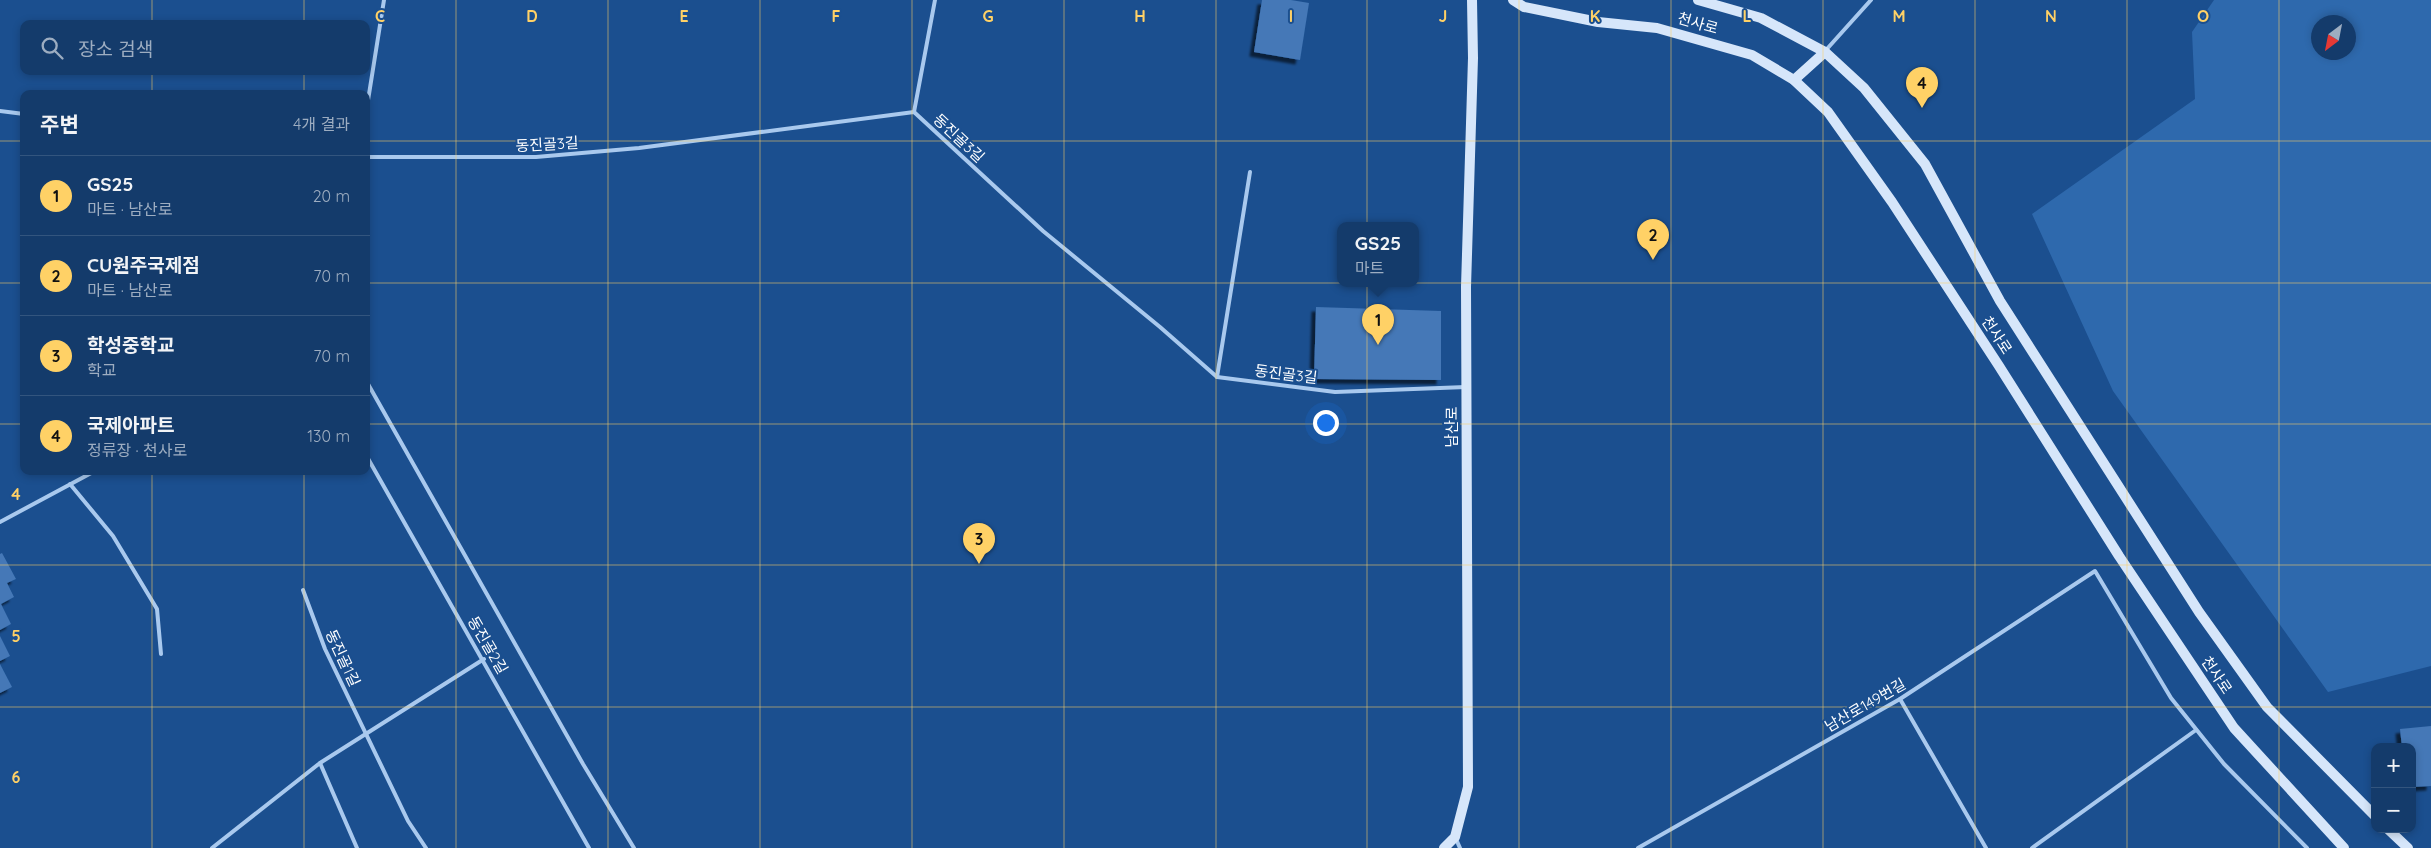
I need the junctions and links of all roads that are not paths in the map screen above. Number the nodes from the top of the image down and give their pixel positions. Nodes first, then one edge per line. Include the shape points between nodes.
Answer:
1 (384, 0) edge
2 (936, 0) edge
3 (1472, 0) edge
4 (1513, 0) edge
5 (1698, 0) edge
6 (1871, 0) edge
7 (1825, 52) junction
8 (1794, 80) junction
9 (370, 90) edge
10 (0, 111) edge
11 (914, 112) junction
12 (20, 114) edge
13 (370, 157) edge
14 (1250, 172) dead end
15 (1217, 377) junction
16 (370, 387) edge
17 (1466, 387) junction
18 (370, 461) edge
19 (87, 475) edge
20 (70, 484) junction
21 (0, 522) edge
22 (303, 590) dead end
23 (161, 654) dead end
24 (484, 659) junction
25 (1900, 699) junction
26 (2196, 730) junction
27 (367, 732) junction
28 (320, 763) junction
29 (2371, 812) edge
30 (2392, 833) edge
31 (1454, 837) junction
32 (212, 848) edge
33 (357, 848) edge
34 (426, 848) edge
35 (589, 848) edge
36 (634, 848) edge
37 (1444, 848) edge
38 (1460, 848) edge
39 (1638, 848) edge
40 (1986, 848) edge
41 (2032, 848) edge
42 (2307, 848) edge
43 (2344, 848) edge
44 (2408, 848) edge

1 - 9 lane
2 - 11 lane
3 - 17 street, 남산로
4 - 8 street, 천사로 via 1524,7 1598,22 1657,28 1701,39 1752,55
5 - 7 street, 천사로 via 1761,18
6 - 7 lane
7 - 8 street
7 - 29 street, 천사로 via 1864,88 1925,164 2000,301 2210,628 2267,707
8 - 43 street, 천사로 via 1828,112 1892,202 2119,556 2234,728
10 - 12 lane
11 - 13 lane, 동진골3길 via 639,148 536,157
11 - 15 lane, 동진골3길 via 1043,231
14 - 15 lane
15 - 17 lane, 동진골3길 via 1335,392
16 - 36 lane
17 - 31 street, 남산로 via 1468,787
18 - 24 lane, 동진골2길
19 - 20 lane
20 - 21 lane
20 - 23 lane via 113,536 157,609
22 - 27 lane, 동진골1길 via 324,649
24 - 27 lane
24 - 35 lane, 동진골2길
25 - 26 lane, 남산로149번길 via 2095,571 2171,698
25 - 39 lane, 남산로149번길
25 - 40 lane
26 - 41 lane
26 - 42 lane via 2224,764
27 - 28 lane
27 - 34 lane, 동진골1길 via 408,822
28 - 32 lane
28 - 33 lane
30 - 44 street
31 - 37 street, 남산로
31 - 38 lane

